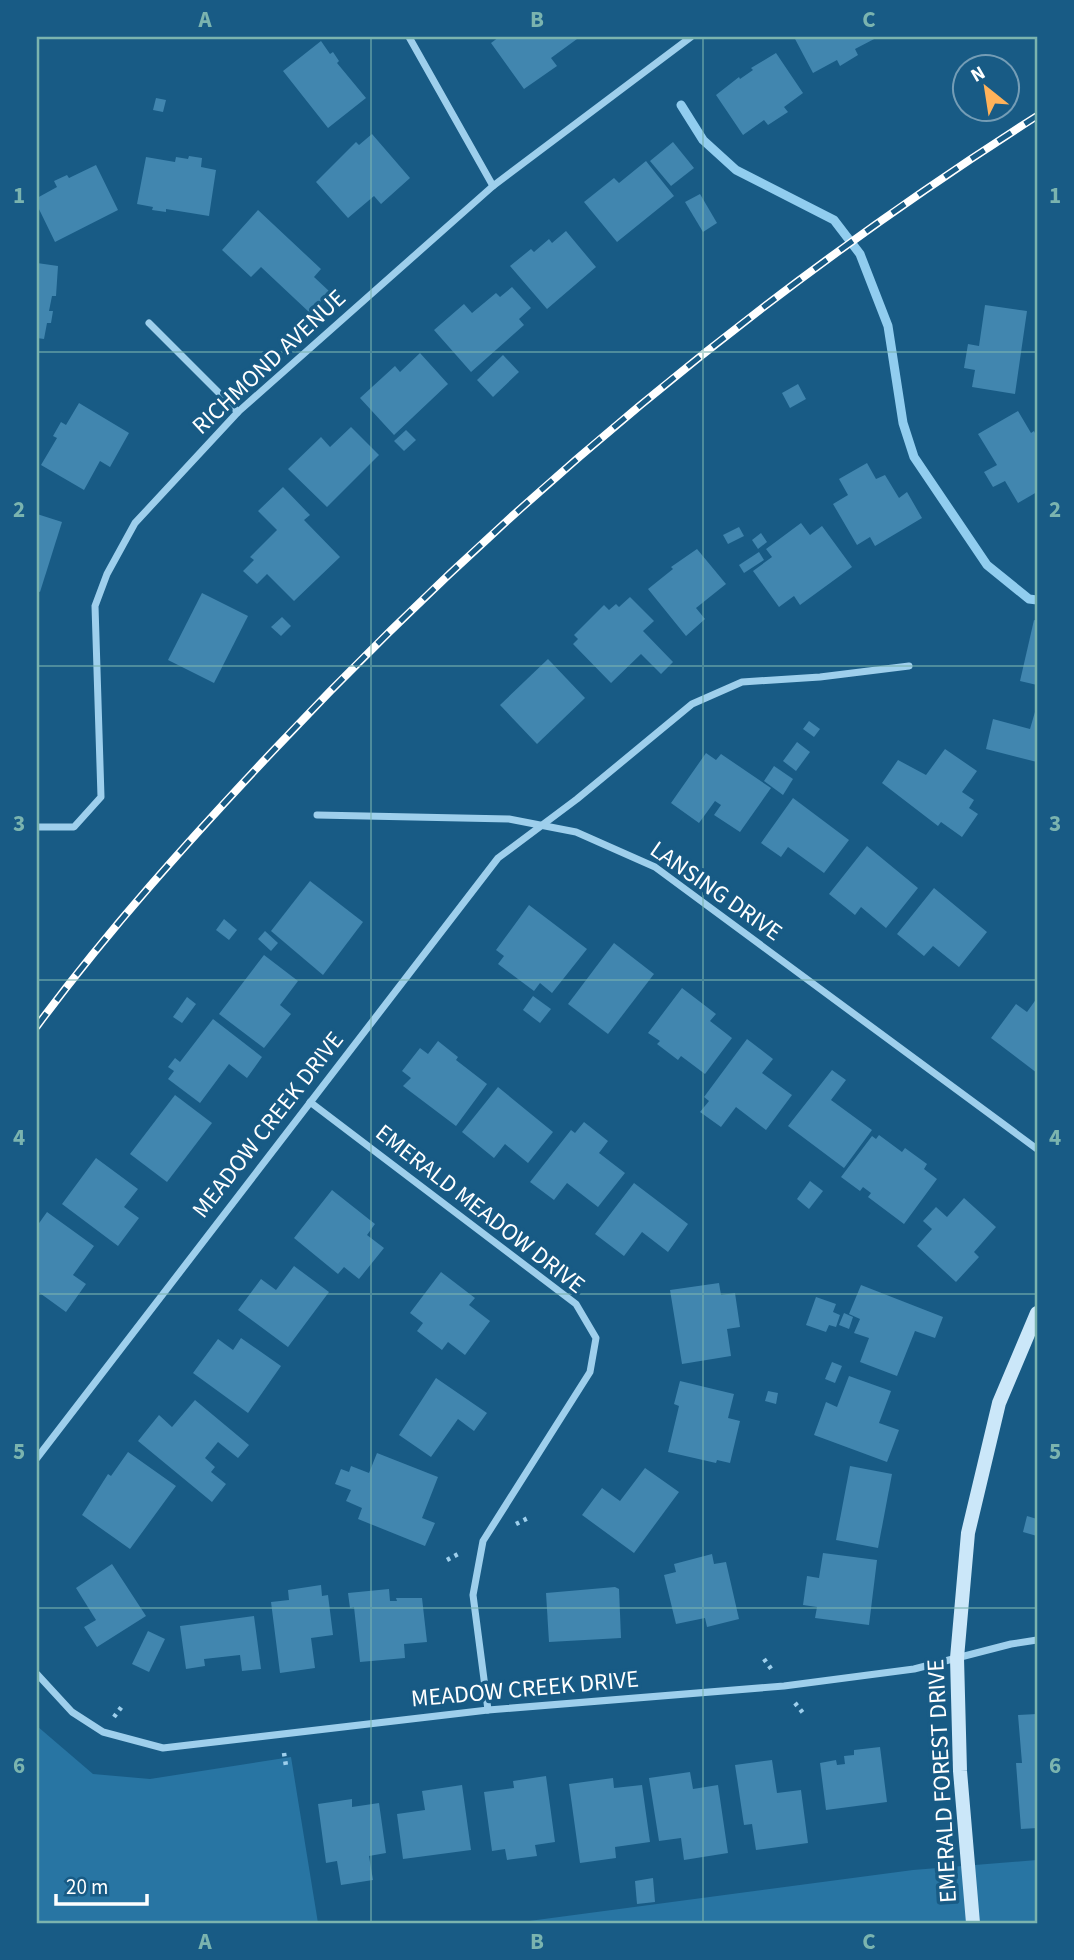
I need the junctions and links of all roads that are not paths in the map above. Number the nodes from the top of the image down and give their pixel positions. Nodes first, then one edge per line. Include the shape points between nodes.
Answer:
1 (409, 37) edge
2 (691, 37) edge
3 (493, 186) junction
4 (149, 323) dead end
5 (238, 412) junction
6 (909, 666) dead end
7 (317, 815) dead end
8 (541, 826) junction
9 (37, 827) edge
10 (310, 1102) junction
11 (1037, 1149) edge
12 (1037, 1312) edge
13 (37, 1458) edge
14 (1037, 1640) edge
15 (957, 1658) junction
16 (37, 1674) edge
17 (488, 1710) junction
18 (973, 1923) edge

1 - 3 street
2 - 3 street, RICHMOND AVENUE
3 - 5 street, RICHMOND AVENUE
4 - 5 street
5 - 9 street, RICHMOND AVENUE via 135,523 107,574 95,606 101,797 74,827
6 - 8 street, MEADOW CREEK DRIVE via 742,682 692,704
7 - 8 street, LANSING DRIVE via 509,819
8 - 10 street, MEADOW CREEK DRIVE via 498,858
8 - 11 street, LANSING DRIVE via 599,840 655,867
10 - 13 street, MEADOW CREEK DRIVE
10 - 17 street, EMERALD MEADOW DRIVE via 576,1304 596,1338 590,1372 483,1541 473,1595
12 - 15 street, EMERALD FOREST DRIVE via 999,1403 968,1533
14 - 15 street, MEADOW CREEK DRIVE
15 - 17 street, MEADOW CREEK DRIVE via 914,1669 784,1686
15 - 18 street, EMERALD FOREST DRIVE via 960,1771
16 - 17 street, MEADOW CREEK DRIVE via 72,1712 103,1732 163,1748

